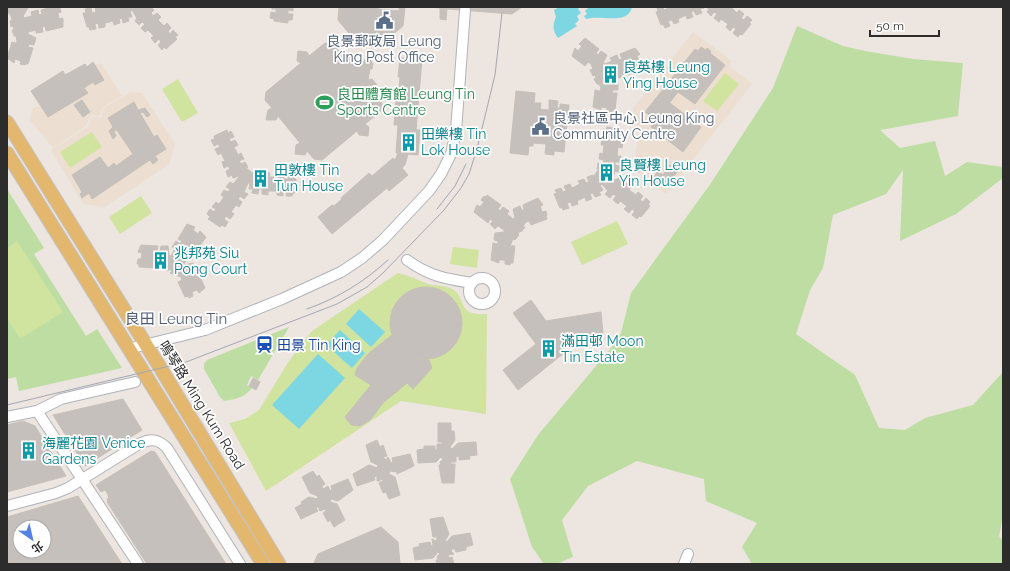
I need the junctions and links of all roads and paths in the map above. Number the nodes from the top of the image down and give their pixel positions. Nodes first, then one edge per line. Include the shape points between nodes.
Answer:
1 (465, 10) dead end
2 (7, 122) edge
3 (7, 153) edge
4 (407, 260) dead end
5 (472, 283) dead end
6 (146, 345) junction
7 (128, 349) junction
8 (135, 382) dead end
9 (37, 411) junction
10 (7, 418) edge
11 (82, 480) junction
12 (7, 506) edge
13 (138, 564) edge
14 (240, 564) edge
15 (263, 564) edge
16 (279, 564) edge

1 - 6 street via 454,144 447,164 436,182 383,240 336,275 209,329
2 - 6 main road, 鳴琴路 Ming Kum Road
3 - 7 main road via 83,272
4 - 5 street via 434,276
6 - 7 street
6 - 16 main road, 鳴琴路 Ming Kum Road
7 - 15 main road
8 - 9 street via 61,399
9 - 10 street
9 - 11 street
11 - 12 street via 56,493
11 - 13 street
11 - 14 street via 146,440 162,442

